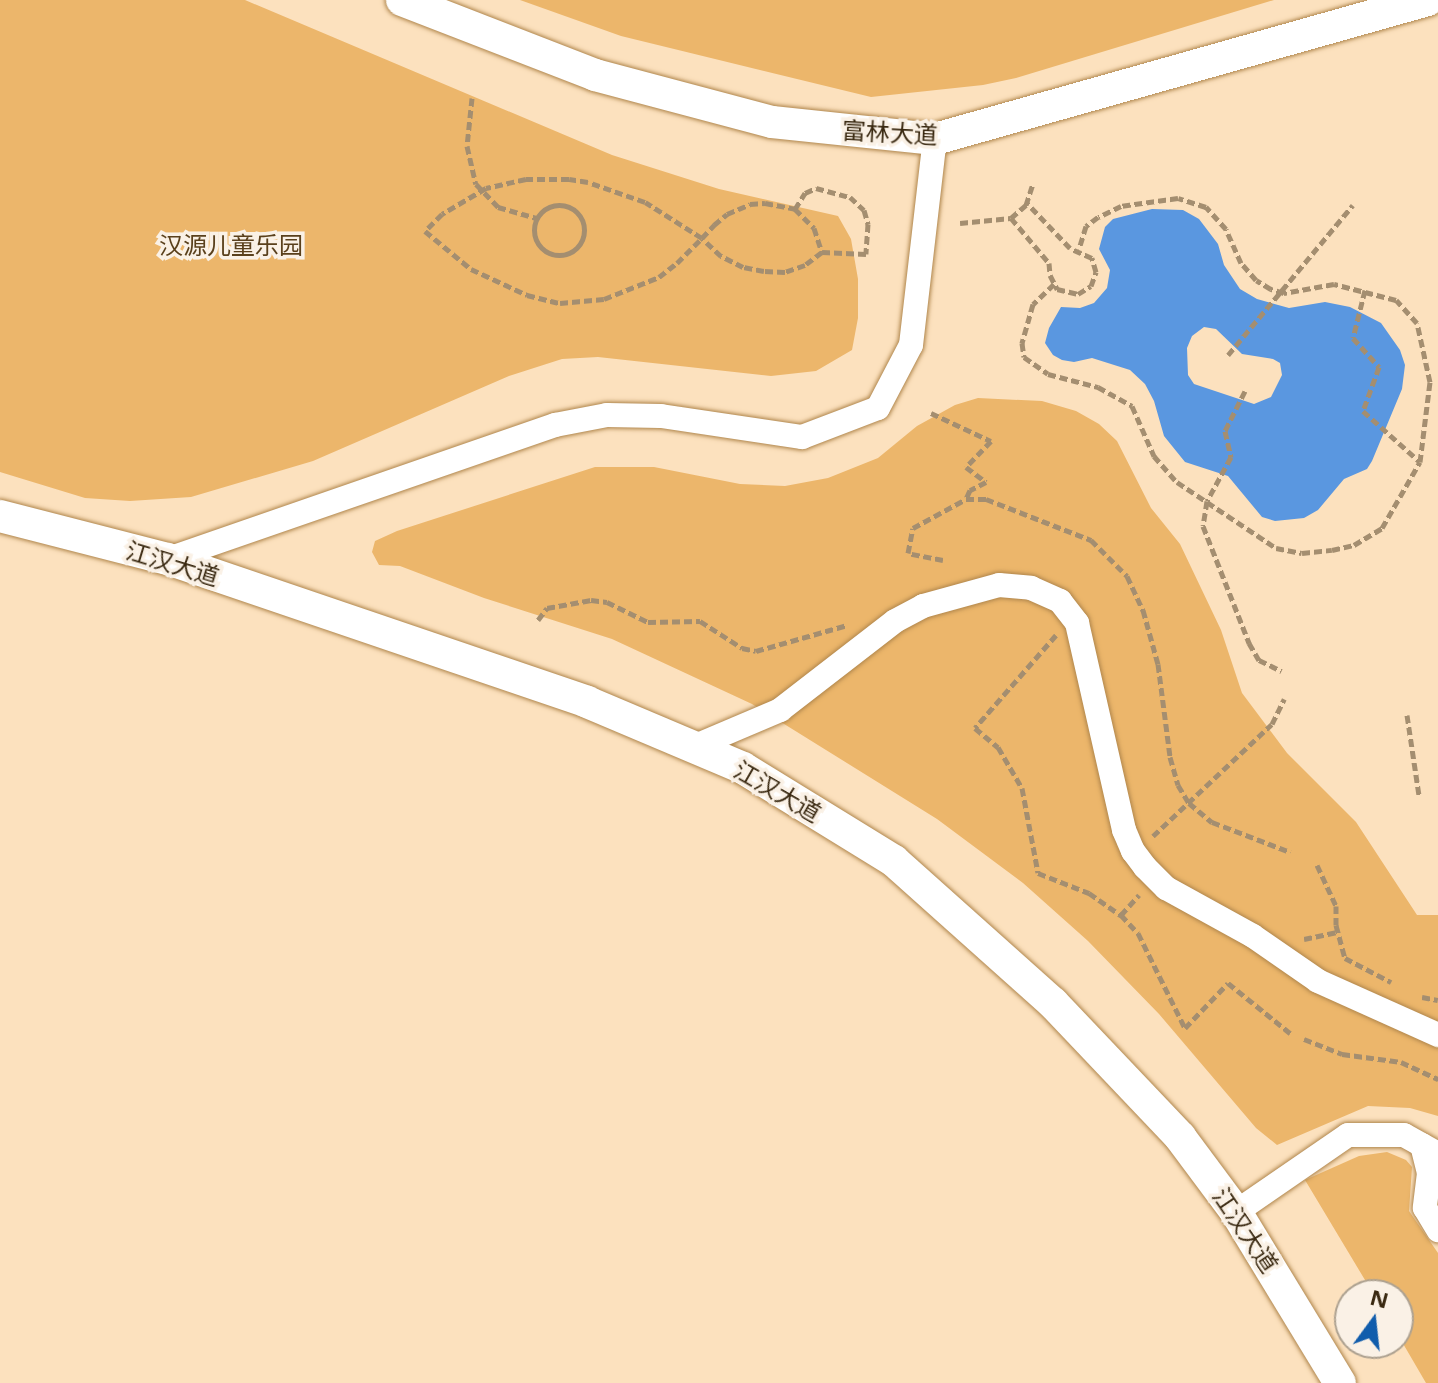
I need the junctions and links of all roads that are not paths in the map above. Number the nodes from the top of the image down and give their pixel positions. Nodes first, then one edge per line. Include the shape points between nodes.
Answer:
1 (402, 0) edge
2 (1428, 0) edge
3 (935, 139) junction
4 (0, 516) edge
5 (168, 559) junction
6 (693, 747) junction
7 (1438, 1035) edge
8 (1430, 1149) edge
9 (1236, 1212) junction
10 (1438, 1230) edge
11 (1340, 1383) edge

1 - 3 main road, 富林大道 via 595,75 772,122
2 - 3 main road, 富林大道
3 - 5 street via 911,345 878,408 802,437 661,416 607,415 555,425
4 - 5 main road, 江汉大道
5 - 6 main road, 江汉大道 via 587,702
6 - 7 street via 780,710 895,621 923,606 999,585 1031,588 1060,601 1077,623 1124,830 1145,867 1166,888 1253,936 1318,981
6 - 9 main road, 江汉大道 via 743,768 894,861 1053,1003 1180,1137
8 - 9 street via 1404,1135 1348,1135
8 - 10 street via 1425,1208
9 - 11 main road, 江汉大道

